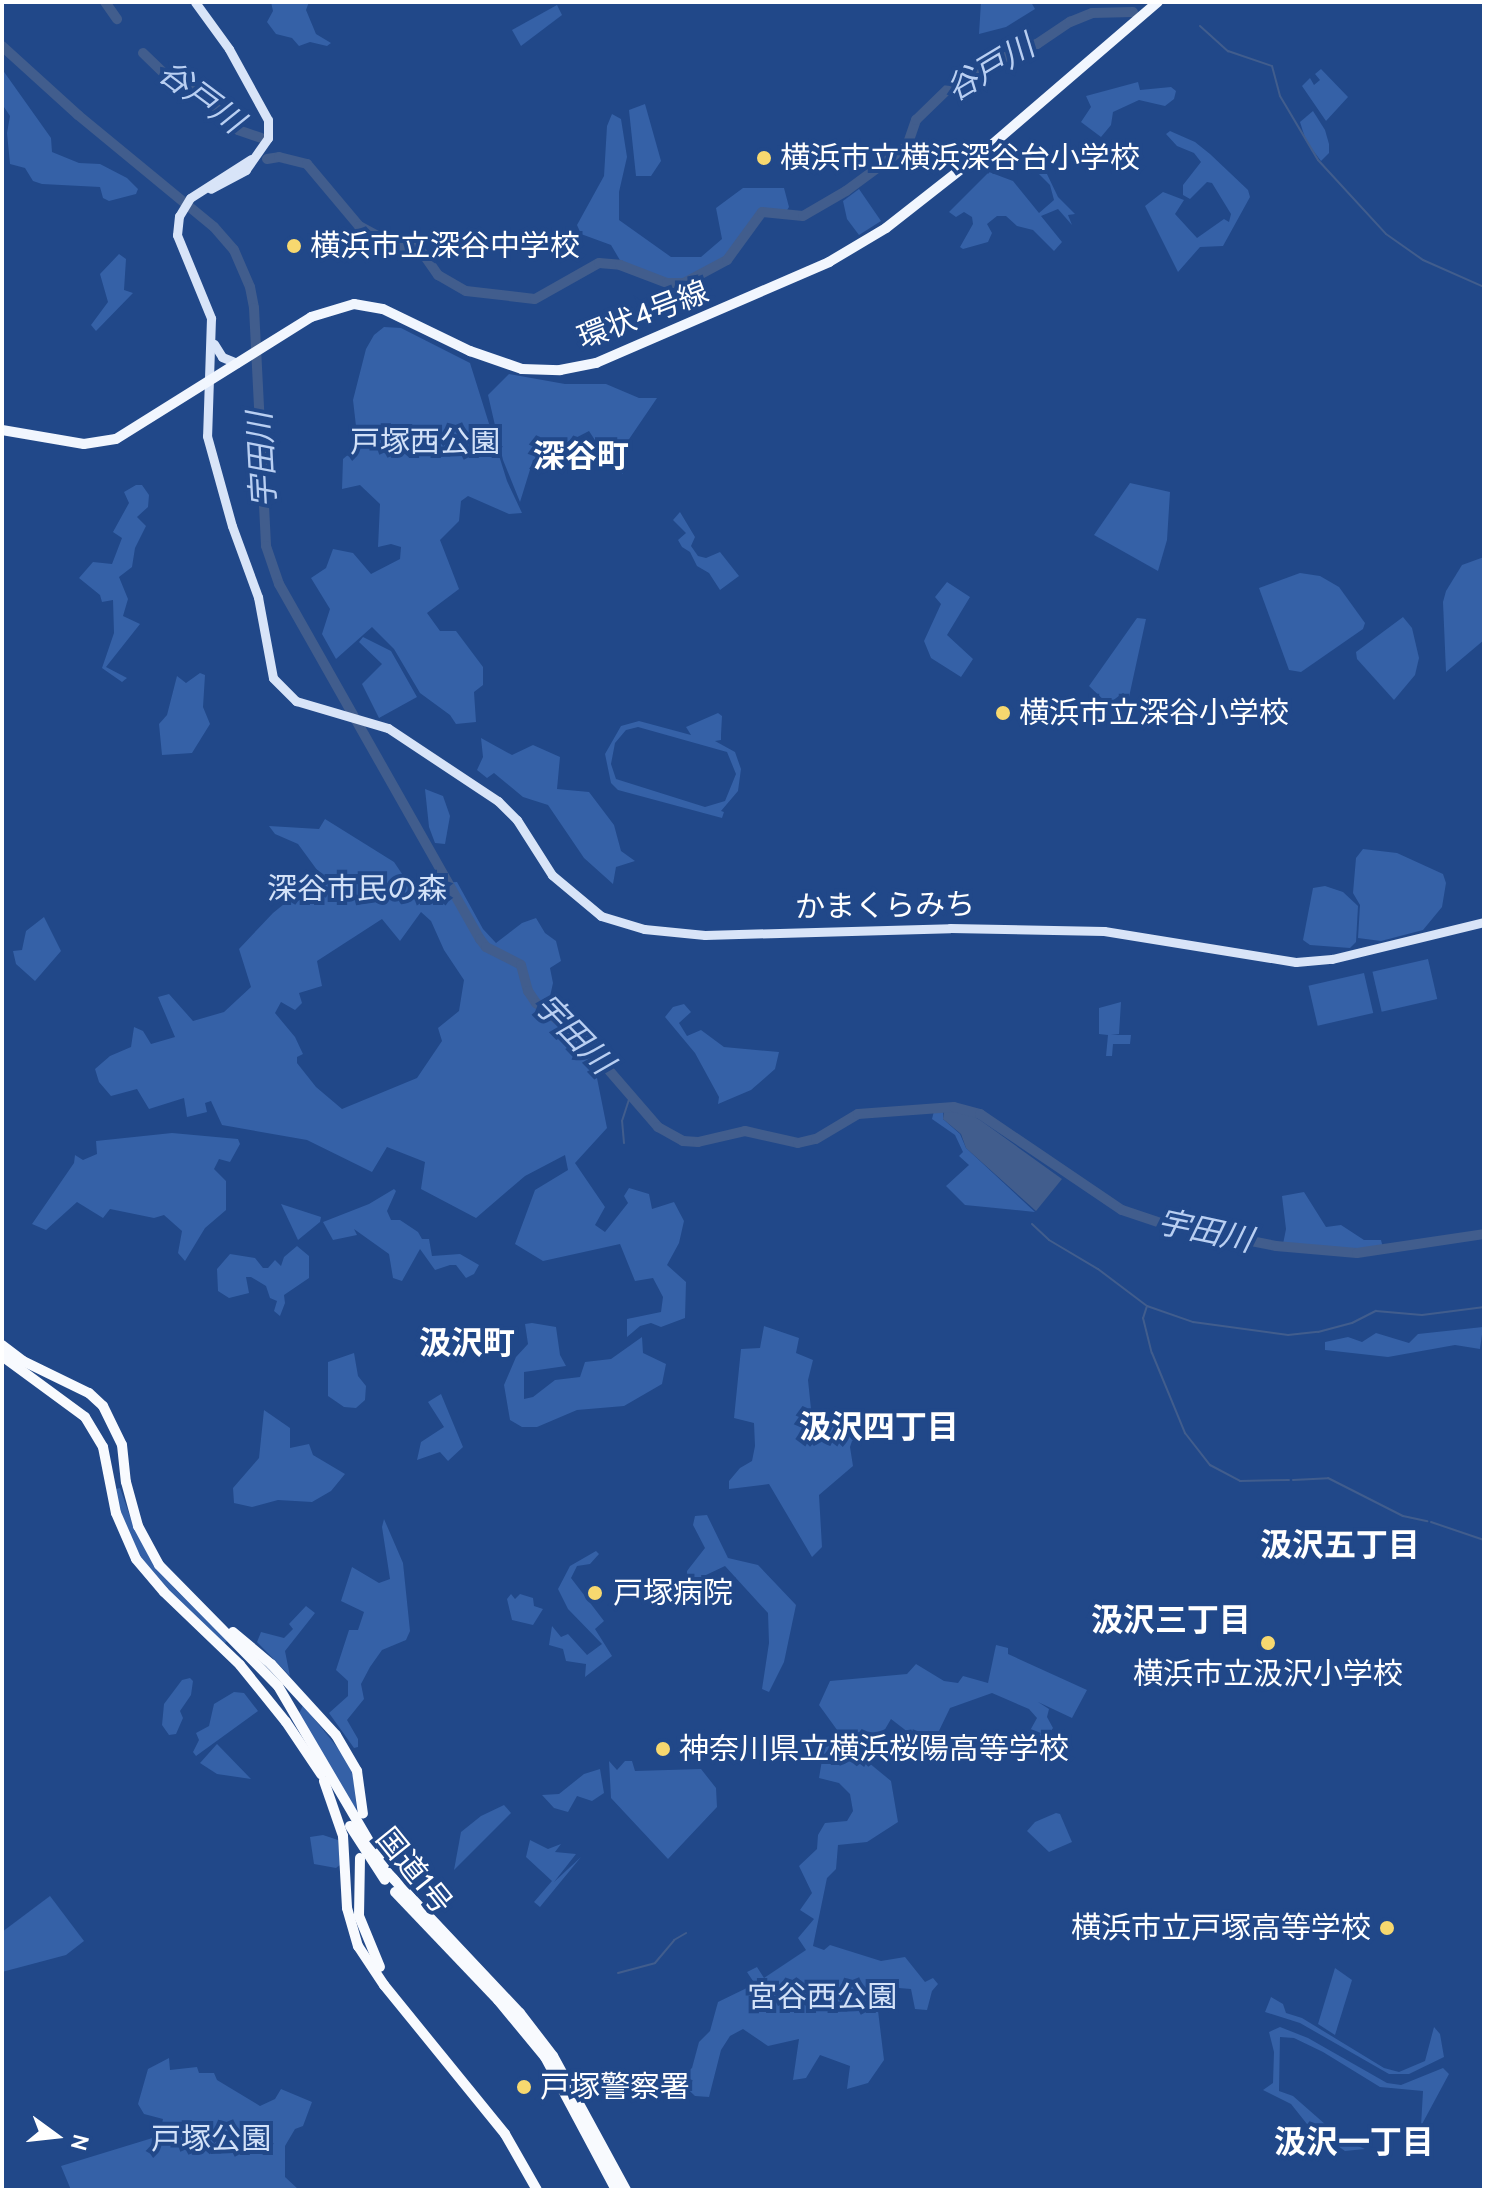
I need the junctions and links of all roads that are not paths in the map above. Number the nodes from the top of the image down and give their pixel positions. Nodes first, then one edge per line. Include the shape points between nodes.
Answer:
1 (195, 2) edge
2 (1158, 2) edge
3 (212, 341) junction
4 (237, 363) junction
5 (208, 382) junction
6 (2, 430) edge
7 (1484, 922) edge
8 (2, 1345) edge
9 (2, 1356) edge
10 (126, 1482) junction
11 (112, 1484) junction
12 (193, 1602) junction
13 (324, 1781) junction
14 (363, 1814) dead end
15 (360, 1858) dead end
16 (406, 2011) junction
17 (537, 2190) edge
18 (616, 2190) edge
19 (626, 2190) edge

1 - 3 main road, かまくらみち via 265,112 268,138 251,159 186,203 177,235 207,304
2 - 4 main road, 環状4号線 via 886,228 829,262 596,363 546,370 510,366 383,309 354,304 318,313
3 - 4 main road via 218,354
3 - 5 main road, かまくらみち
4 - 5 main road, 環状4号線
5 - 6 main road, 環状4号線 via 106,442 74,443
5 - 7 main road, かまくらみち via 207,436 258,597 272,674 291,699 388,728 498,801 517,820 552,875 601,916 652,930 705,935 950,928 1104,931 1296,962 1332,959
8 - 10 highway, 国道1号 via 103,1406 122,1445
9 - 11 highway via 85,1417 103,1447
10 - 11 highway
10 - 12 highway, 国道1号 via 147,1545
11 - 13 highway via 121,1531 136,1559 240,1665 278,1710
12 - 14 highway, 国道1号 via 271,1664 336,1735 357,1771
12 - 19 highway, 国道1号 via 283,1693 387,1872 520,2013 553,2056
13 - 16 highway, 国道1号 via 343,1836 350,1926
13 - 18 highway, 国道1号 via 371,1864 545,2057
15 - 16 highway, 国道1号 via 357,1894 364,1934
16 - 17 highway, 国道1号 via 505,2134

